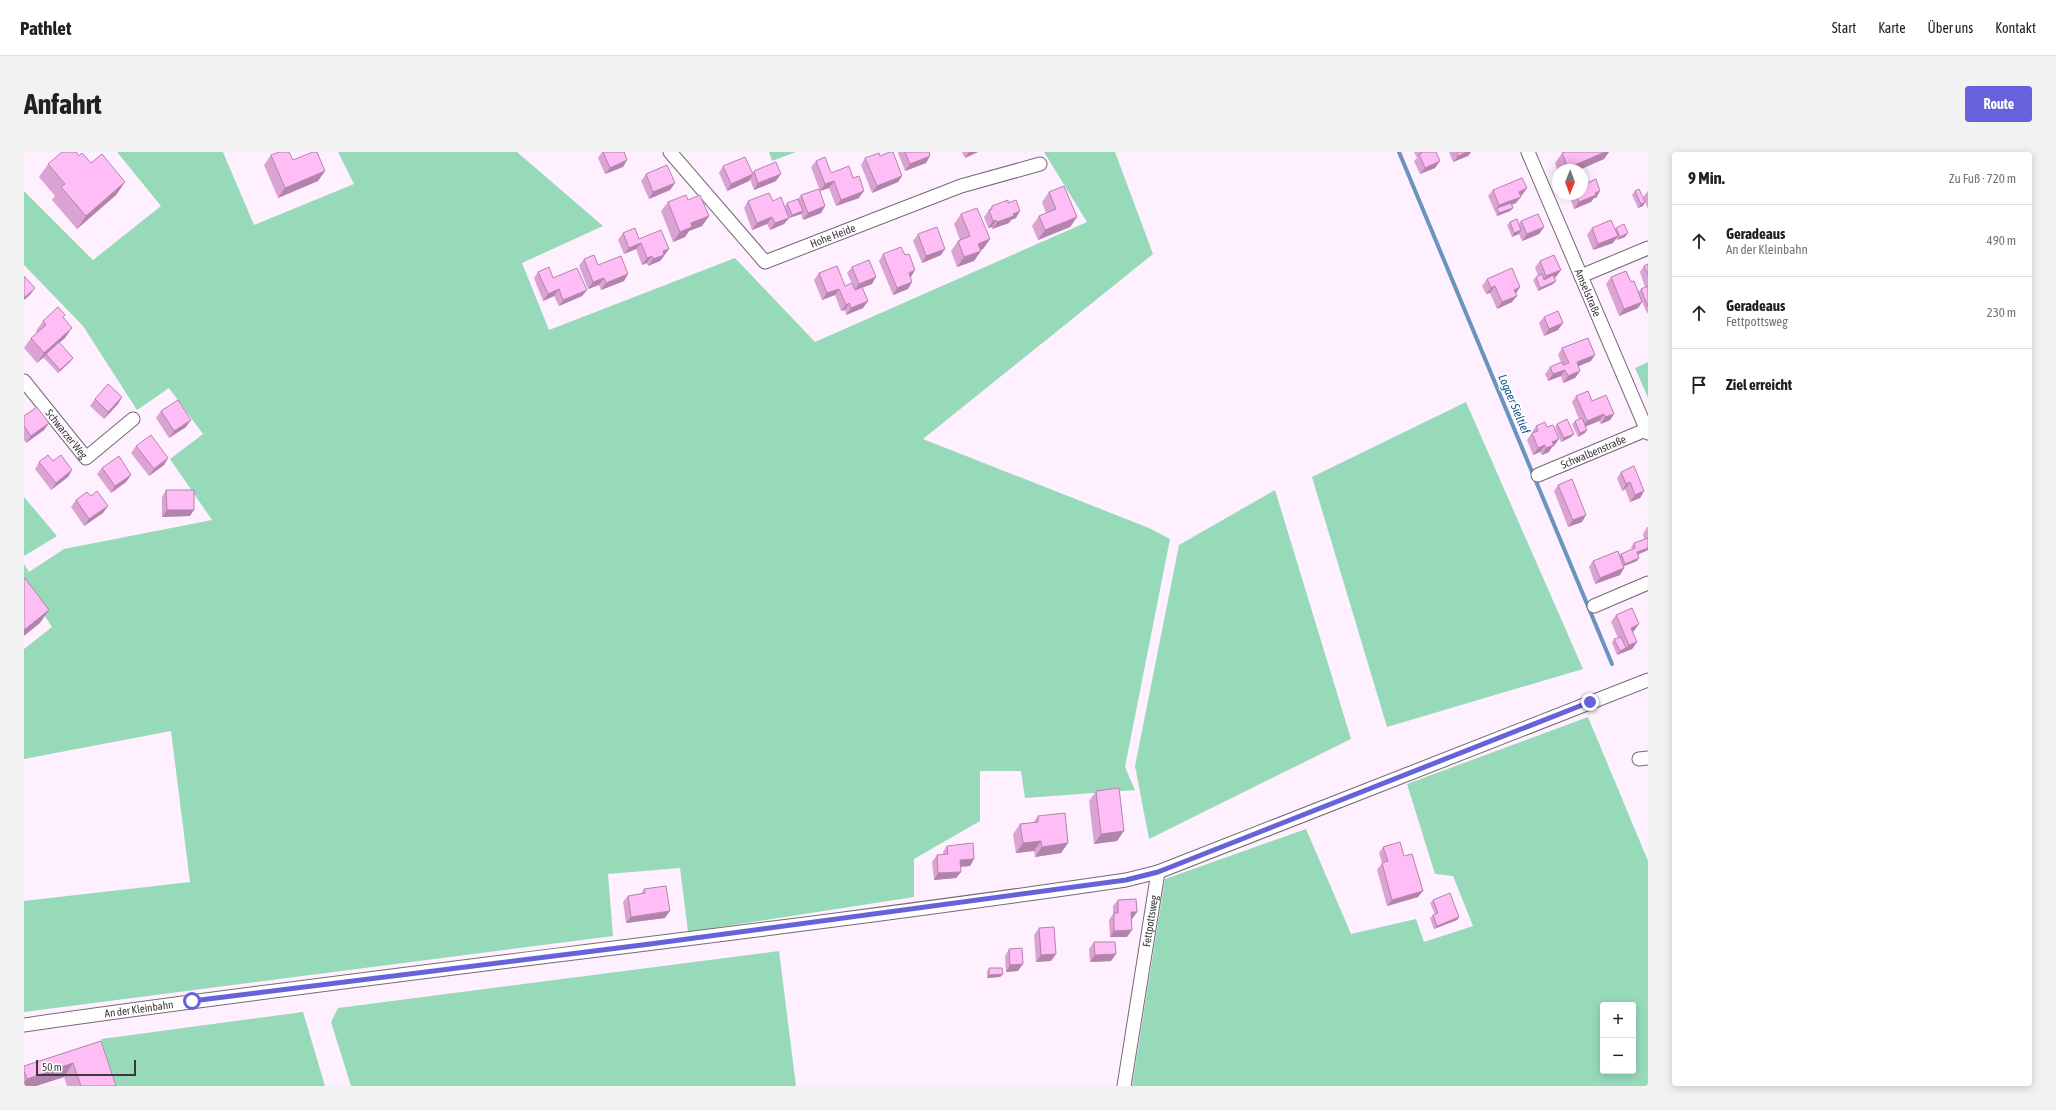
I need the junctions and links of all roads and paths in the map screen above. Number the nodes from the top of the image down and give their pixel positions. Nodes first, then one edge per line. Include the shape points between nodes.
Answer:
1 (670, 152) edge
2 (1528, 152) edge
3 (1040, 164) dead end
4 (1648, 248) edge
5 (1581, 276) junction
6 (24, 381) edge
7 (133, 419) dead end
8 (1648, 431) edge
9 (1538, 475) dead end
10 (1648, 583) edge
11 (1594, 606) dead end
12 (1648, 680) edge
13 (1158, 872) junction
14 (24, 1025) edge
15 (1124, 1086) edge

1 - 3 street, Hohe Heide via 765,262 961,186
2 - 5 street, Amselstraße
4 - 5 street
5 - 8 street, Amselstraße
6 - 7 street, Schwarzer Weg via 86,458
8 - 9 street, Schwalbenstraße
10 - 11 street
12 - 13 street
13 - 14 street, An der Kleinbahn via 1126,880 1039,892
13 - 15 street, Fettpottsweg

